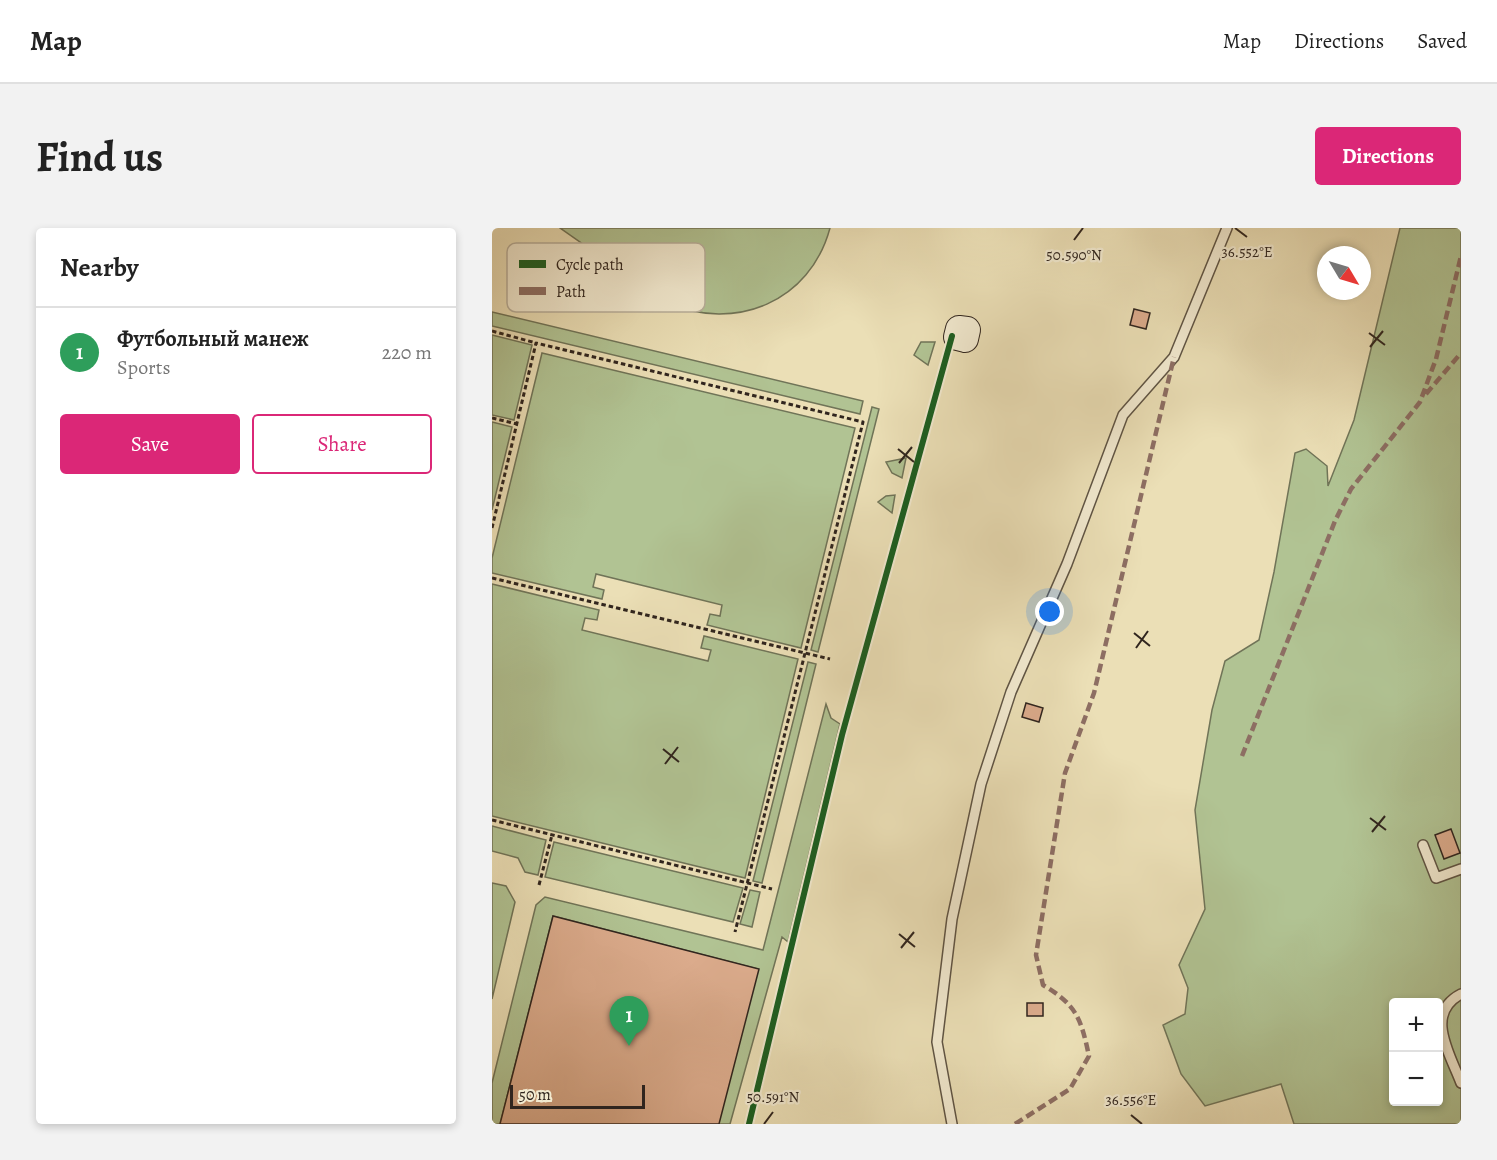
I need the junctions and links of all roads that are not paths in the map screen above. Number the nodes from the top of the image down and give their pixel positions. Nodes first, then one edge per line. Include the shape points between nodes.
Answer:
1 (1227, 228) edge
2 (1423, 845) dead end
3 (1461, 869) edge
4 (1461, 994) edge
5 (1461, 1083) edge
6 (952, 1124) edge

1 - 6 lane via 1174,357 1123,415 1067,564 1011,692 981,784 952,919 938,1041
2 - 3 lane via 1436,878
4 - 5 lane via 1445,1007 1440,1028

